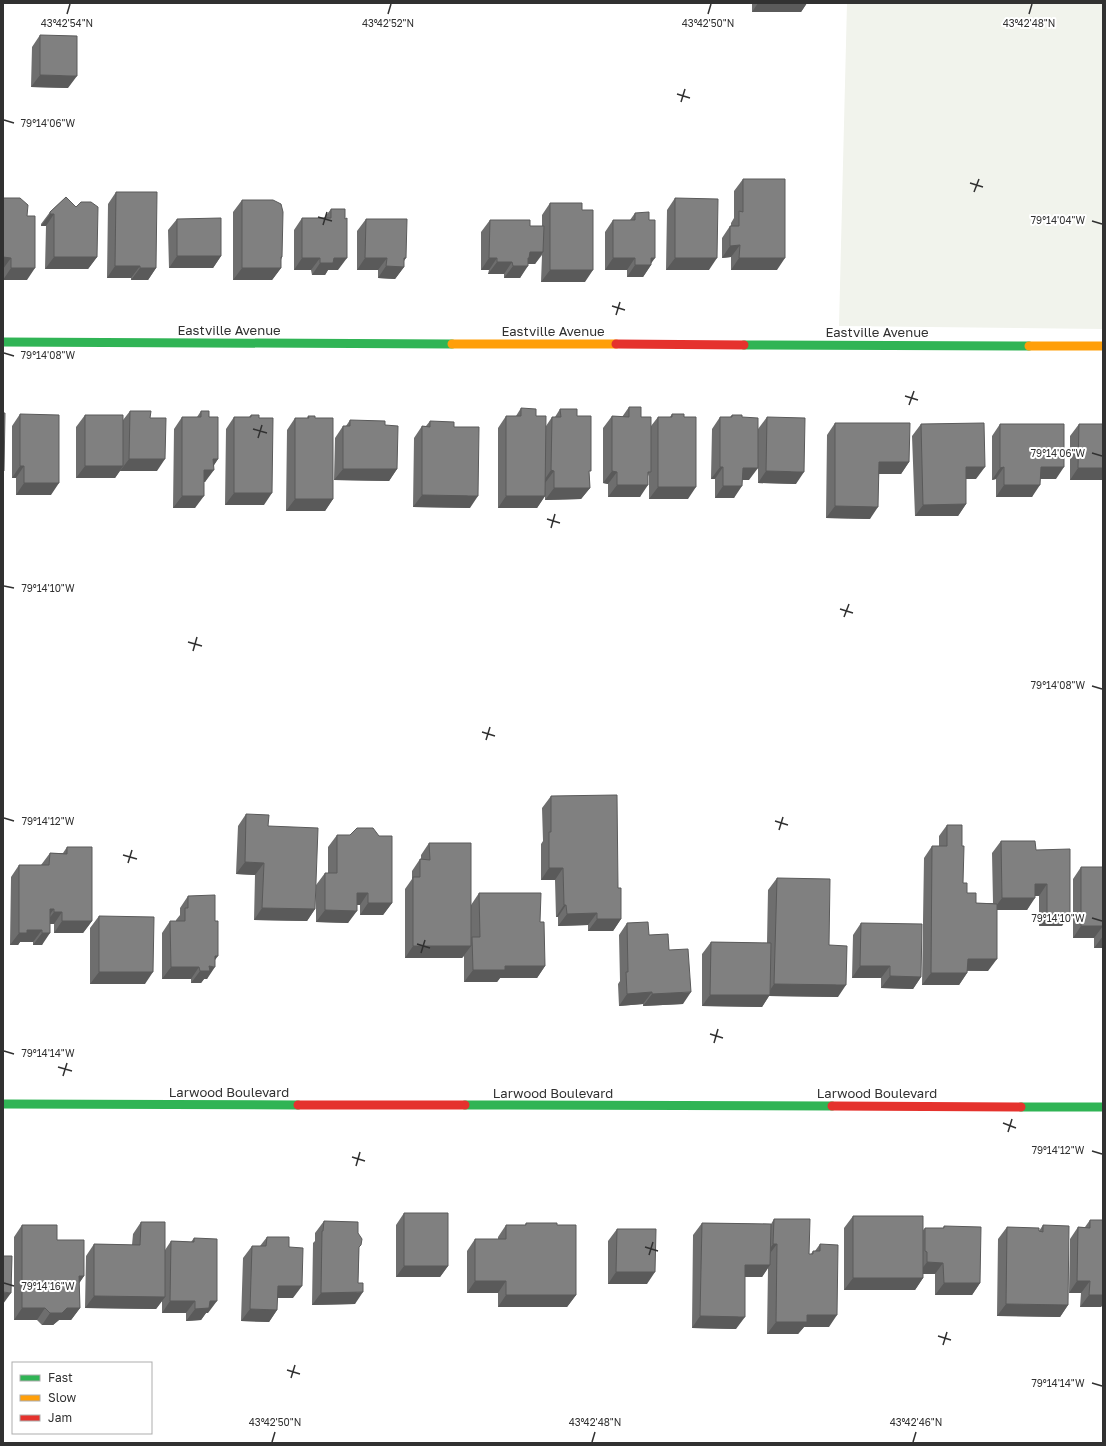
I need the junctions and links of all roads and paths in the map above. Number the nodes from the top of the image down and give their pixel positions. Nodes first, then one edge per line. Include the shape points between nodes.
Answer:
1 (3, 342) edge
2 (1103, 346) edge
3 (3, 1104) edge
4 (1103, 1107) edge

1 - 2 street, Eastville Avenue
3 - 4 street, Larwood Boulevard

